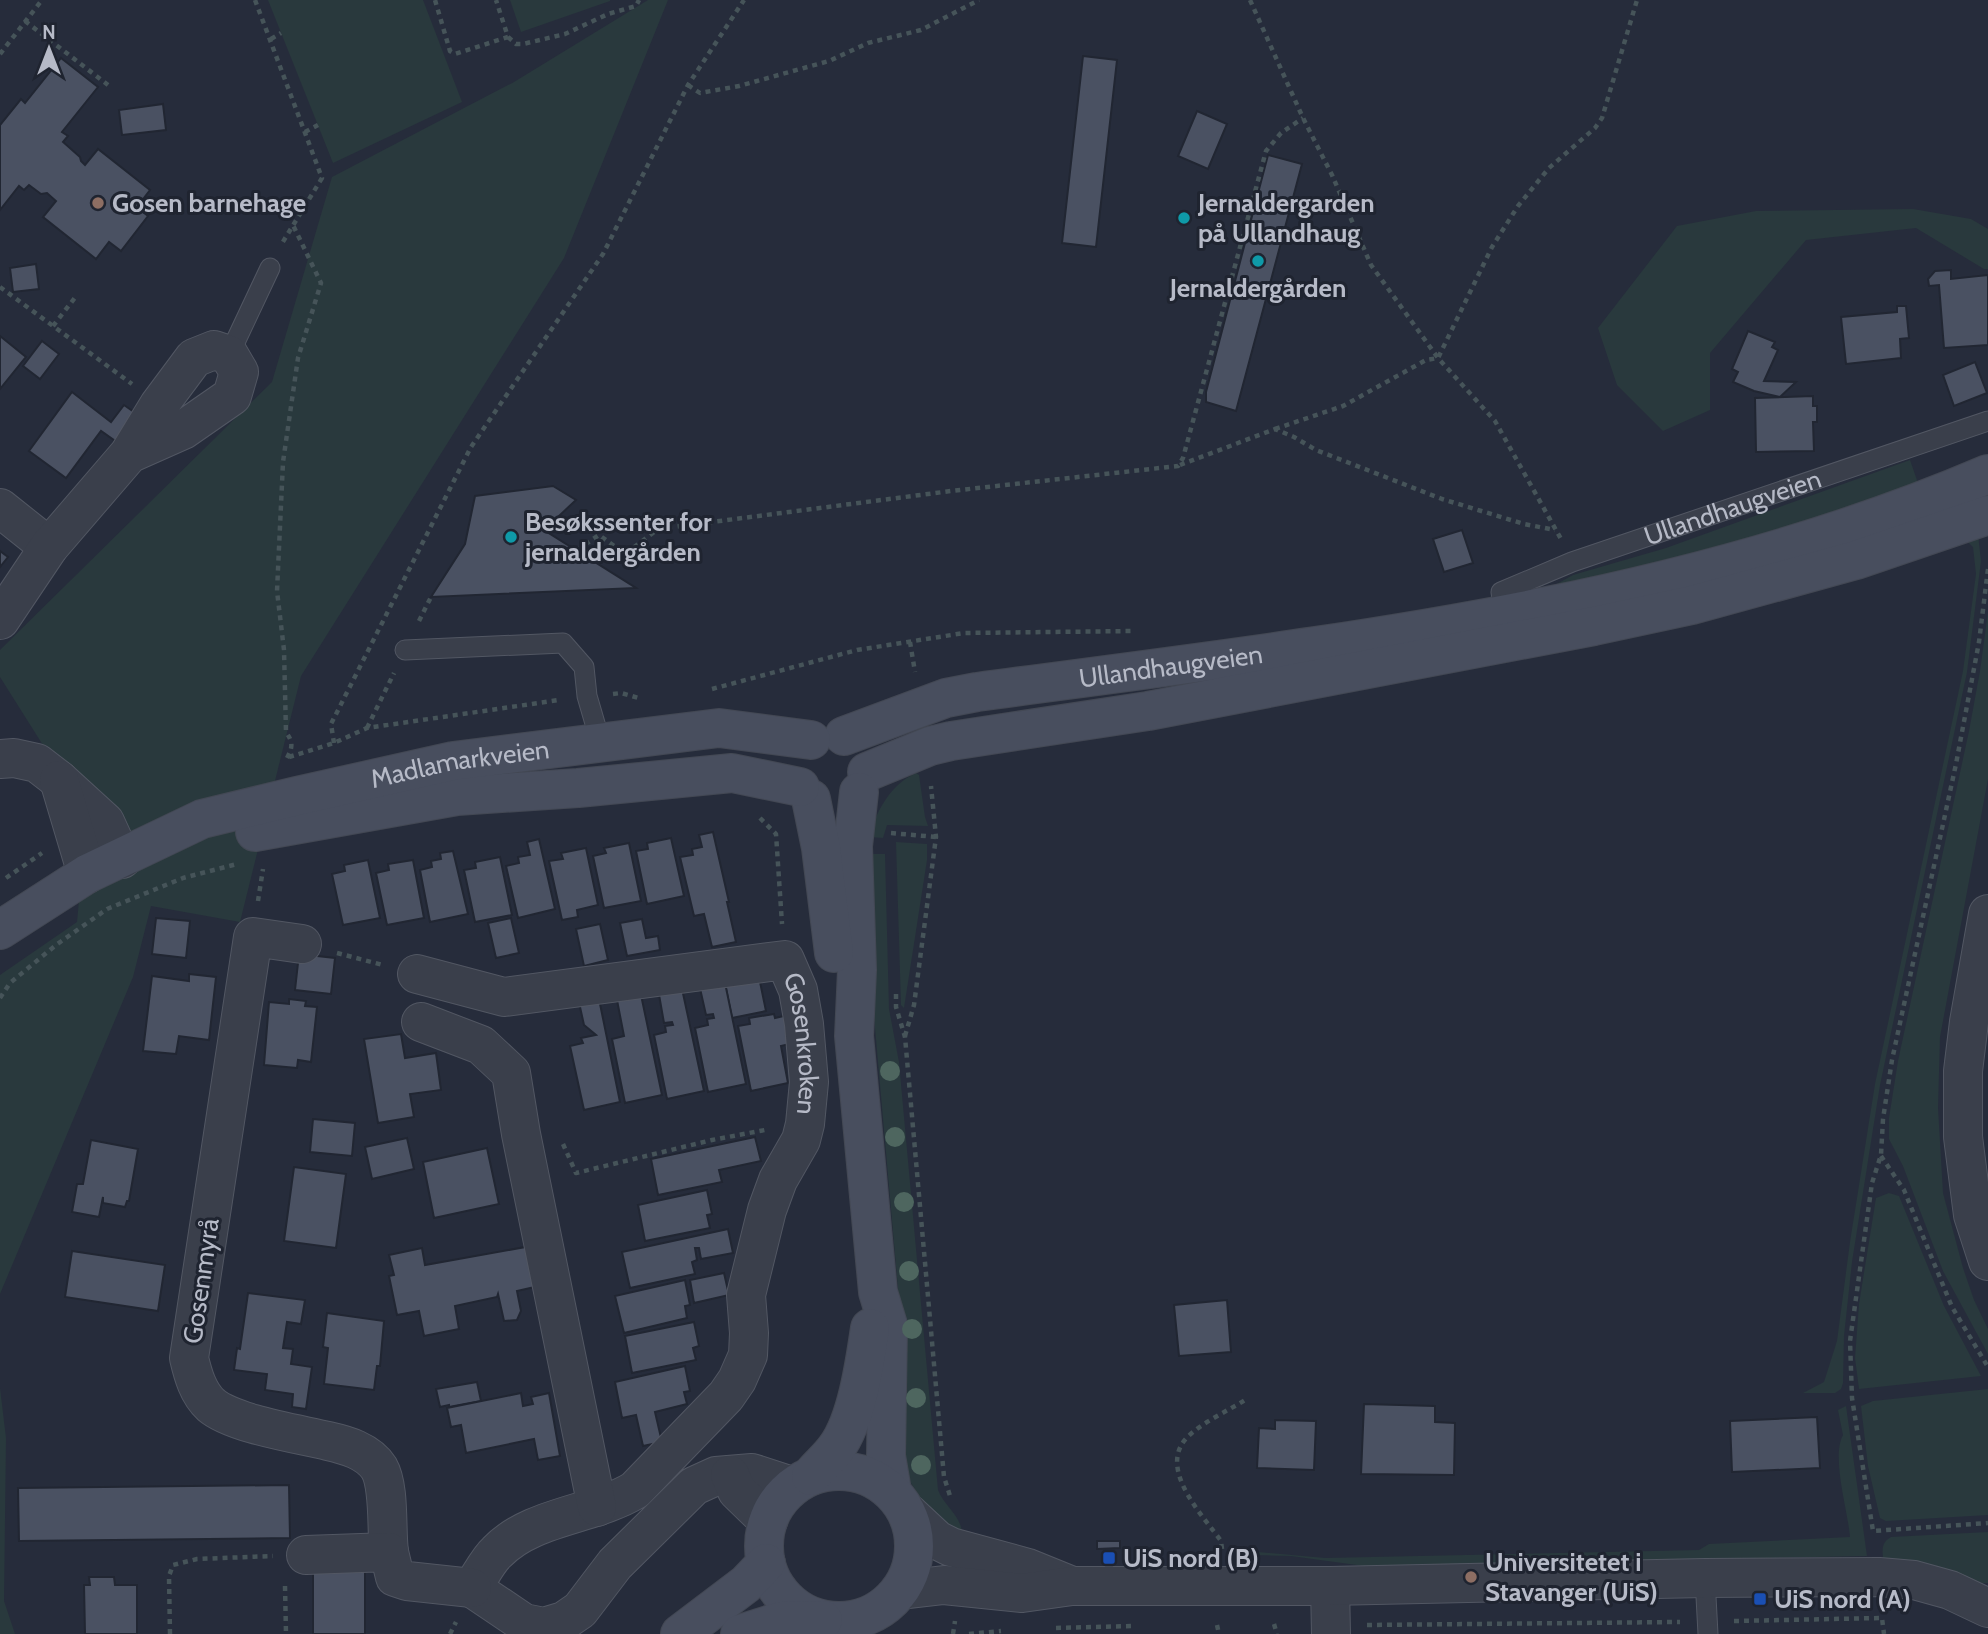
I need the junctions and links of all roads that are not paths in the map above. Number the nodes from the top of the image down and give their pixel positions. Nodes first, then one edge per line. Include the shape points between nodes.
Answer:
1 (271, 268) road end
2 (229, 355) junction
3 (1988, 421) edge
4 (129, 454) junction
5 (1988, 474) edge
6 (0, 508) edge
7 (1988, 515) edge
8 (49, 547) junction
9 (0, 620) edge
10 (1506, 629) junction
11 (405, 650) dead end
12 (827, 738) junction
13 (601, 744) junction
14 (0, 759) edge
15 (60, 780) junction
16 (863, 782) junction
17 (806, 793) junction
18 (122, 859) junction
19 (87, 874) junction
20 (1988, 914) edge
21 (0, 930) edge
22 (302, 944) road end
23 (416, 974) road end
24 (421, 1022) dead end
25 (854, 1036) junction
26 (1988, 1261) edge
27 (878, 1292) junction
28 (730, 1475) junction
29 (801, 1481) junction
30 (900, 1502) junction
31 (597, 1507) junction
32 (768, 1521) junction
33 (389, 1552) junction
34 (296, 1555) road end
35 (766, 1563) junction
36 (1705, 1578) junction
37 (1072, 1586) junction
38 (1330, 1586) junction
39 (472, 1588) junction
40 (901, 1590) junction
41 (1988, 1608) edge
42 (828, 1620) junction
43 (1708, 1628) edge
44 (1331, 1630) edge
45 (680, 1634) edge
46 (740, 1634) edge

1 - 2 lane
2 - 4 street via 214,349 194,358
2 - 4 street via 239,372 232,396 183,430
3 - 10 lane, Ullandhaugveien via 1573,562 1500,592
4 - 8 street
5 - 10 main road, Ullandhaugveien via 1791,547
6 - 8 street
7 - 10 main road, Ullandhaugveien via 1776,584 1692,605
8 - 9 street
10 - 12 main road, Ullandhaugveien via 1306,648 976,692
10 - 16 main road, Ullandhaugveien via 1148,711 951,741 930,746
11 - 13 lane via 563,643 584,667
12 - 13 main road, Madlamarkveien via 719,728
12 - 16 main road via 861,750 866,761
12 - 17 main road via 798,756 795,767
13 - 18 main road, Madlamarkveien via 453,761 297,796 202,819
14 - 15 street via 37,763
15 - 18 street via 105,822
15 - 19 street
16 - 17 main road via 842,804 821,804
16 - 25 main road via 853,846
17 - 18 main road, Madlamarkveien via 732,772 457,796
17 - 25 main road via 821,848 836,968
18 - 19 main road, Madlamarkveien
19 - 21 main road, Madlamarkveien
20 - 26 street via 1969,1022 1962,1137 1972,1215
22 - 33 street, Gosenmyrå via 253,937 190,1357 193,1379 212,1405 244,1421 348,1445 373,1462 385,1485
23 - 31 street, Gosenkroken via 504,997 785,960 797,990 809,1082 805,1124 794,1156 778,1180 757,1242 746,1295 748,1355 726,1396 635,1490
24 - 31 street via 481,1045 511,1073
25 - 27 main road
27 - 29 main road via 856,1403 838,1446
27 - 30 main road via 888,1325 886,1456
28 - 29 street via 752,1473
28 - 32 street via 737,1492
28 - 39 street via 694,1486 615,1564 580,1610 564,1621 544,1627 524,1623
29 - 30 main road via 832,1471 854,1472 875,1479
29 - 32 main road via 778,1502
30 - 37 street via 937,1540 951,1547 1028,1567
30 - 40 main road via 914,1532 915,1552
31 - 39 street, Gosenkroken via 524,1532 496,1552
32 - 35 main road
33 - 34 street
33 - 39 street, Gosenmyrå via 395,1577
35 - 42 main road via 788,1601 807,1614
35 - 45 main road
36 - 38 street
36 - 41 street via 1914,1580
36 - 43 lane
37 - 38 street
37 - 40 street via 1022,1593 944,1584
38 - 44 street
40 - 42 main road via 869,1616
42 - 46 main road via 781,1621

